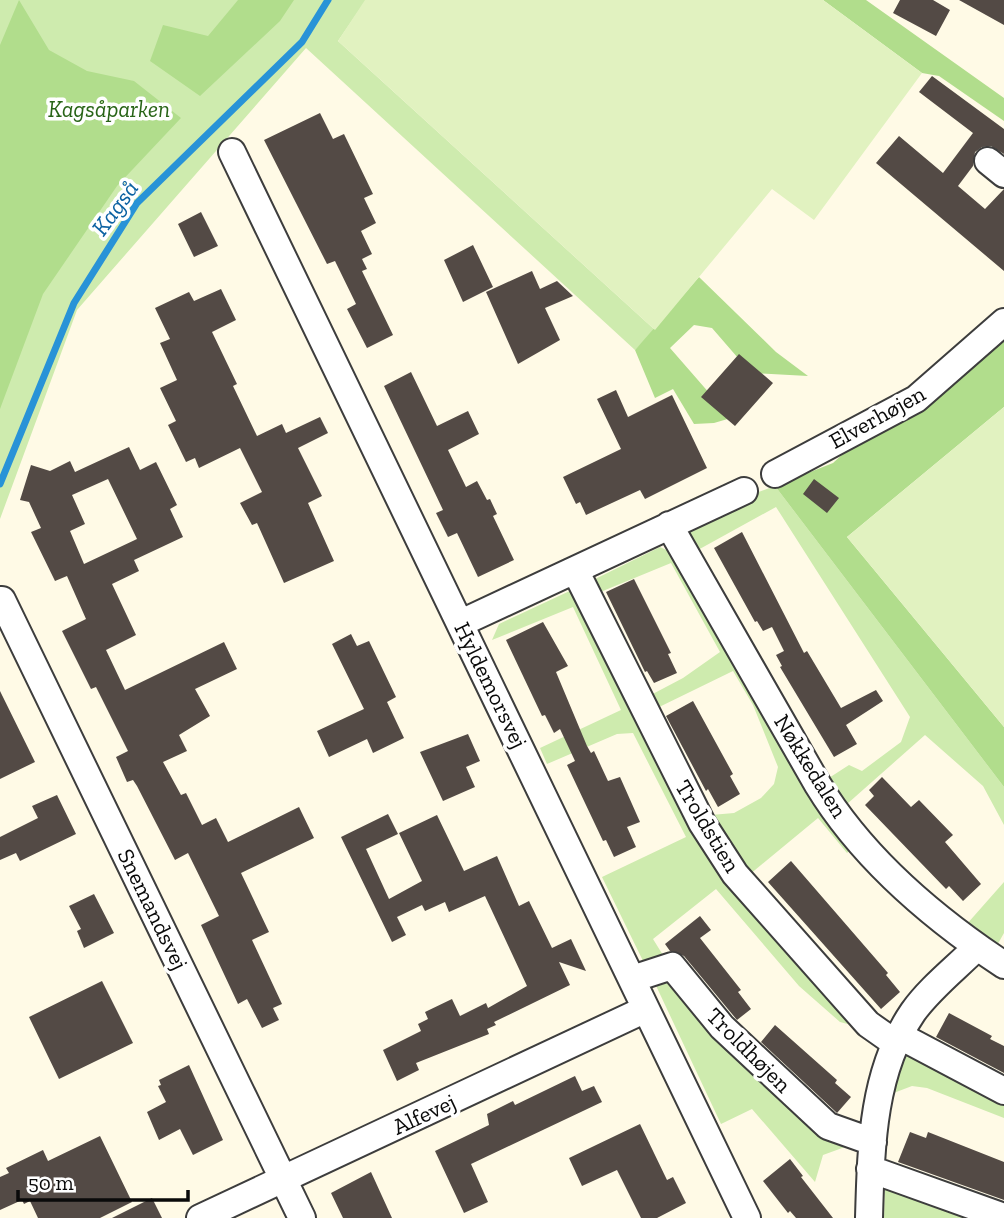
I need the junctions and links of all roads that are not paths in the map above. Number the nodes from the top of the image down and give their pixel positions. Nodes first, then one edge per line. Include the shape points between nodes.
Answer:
1 (233, 152) dead end
2 (1004, 322) edge
3 (775, 474) dead end
4 (744, 491) dead end
5 (669, 525) junction
6 (575, 570) junction
7 (2, 600) dead end
8 (461, 623) junction
9 (977, 947) junction
10 (1004, 965) edge
11 (632, 979) junction
12 (646, 1009) junction
13 (897, 1040) junction
14 (1004, 1091) edge
15 (873, 1142) junction
16 (870, 1168) junction
17 (284, 1181) junction
18 (1004, 1217) edge
19 (200, 1218) edge
20 (302, 1218) edge
21 (747, 1218) edge
22 (869, 1218) edge

1 - 8 street, Hyldemorsvej
2 - 3 street, Elverhøjen via 916,399
4 - 5 street
5 - 6 street
5 - 9 street, Nøkkedalen via 821,790 868,850 919,901
6 - 8 street
6 - 13 street, Troldstien via 702,823 736,874 868,1024
7 - 17 street, Snemandsvej
8 - 11 street, Hyldemorsvej
9 - 10 street, Nøkkedalen
9 - 13 street via 914,1012
11 - 12 street, Hyldemorsvej
11 - 15 street, Troldhøjen via 672,966 722,1027 828,1126
12 - 17 street, Alfevej
12 - 21 street, Hyldemorsvej
13 - 14 street
13 - 15 street via 877,1097
15 - 16 street
16 - 18 street
16 - 22 street
17 - 19 street, Alfevej
17 - 20 street, Snemandsvej

